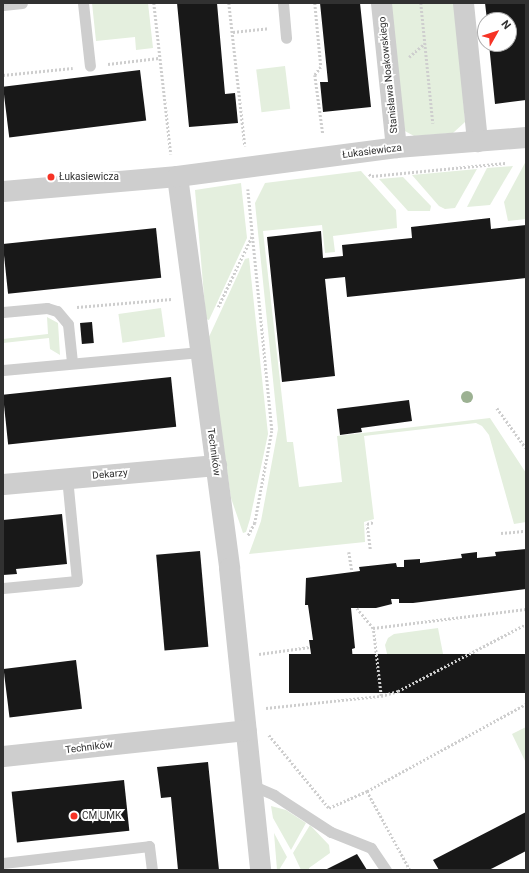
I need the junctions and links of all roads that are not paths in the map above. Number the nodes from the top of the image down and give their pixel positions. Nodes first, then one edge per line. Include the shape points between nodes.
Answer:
1 (22, 3) edge
2 (83, 3) edge
3 (283, 3) edge
4 (381, 3) edge
5 (463, 3) edge
6 (3, 5) edge
7 (286, 38) dead end
8 (90, 66) dead end
9 (526, 137) edge
10 (477, 141) junction
11 (396, 148) junction
12 (174, 167) junction
13 (3, 191) edge
14 (3, 312) edge
15 (200, 352) junction
16 (72, 363) junction
17 (3, 370) edge
18 (216, 465) junction
19 (67, 478) junction
20 (3, 484) edge
21 (3, 588) edge
22 (255, 729) junction
23 (3, 756) edge
24 (251, 785) junction
25 (3, 863) edge
26 (152, 870) edge
27 (260, 870) edge
28 (386, 870) edge

1 - 6 lane
2 - 8 lane
3 - 7 lane
4 - 11 street, Stanisława Noakowskiego
5 - 10 street
9 - 10 street, Łukasiewicza
10 - 11 street, Łukasiewicza
11 - 12 street, Łukasiewicza
12 - 13 street, Łukasiewicza
12 - 15 street, Techników
14 - 16 lane via 47,308 57,311 68,324
15 - 16 lane
15 - 18 street, Techników
16 - 17 lane
18 - 19 street, Dekarzy
18 - 22 street, Techników
19 - 20 street, Dekarzy
19 - 21 lane via 77,582
22 - 23 street, Techników
22 - 24 street, Techników
24 - 27 street, Techników
24 - 28 lane via 274,794 331,832 371,848
25 - 26 lane via 150,846

